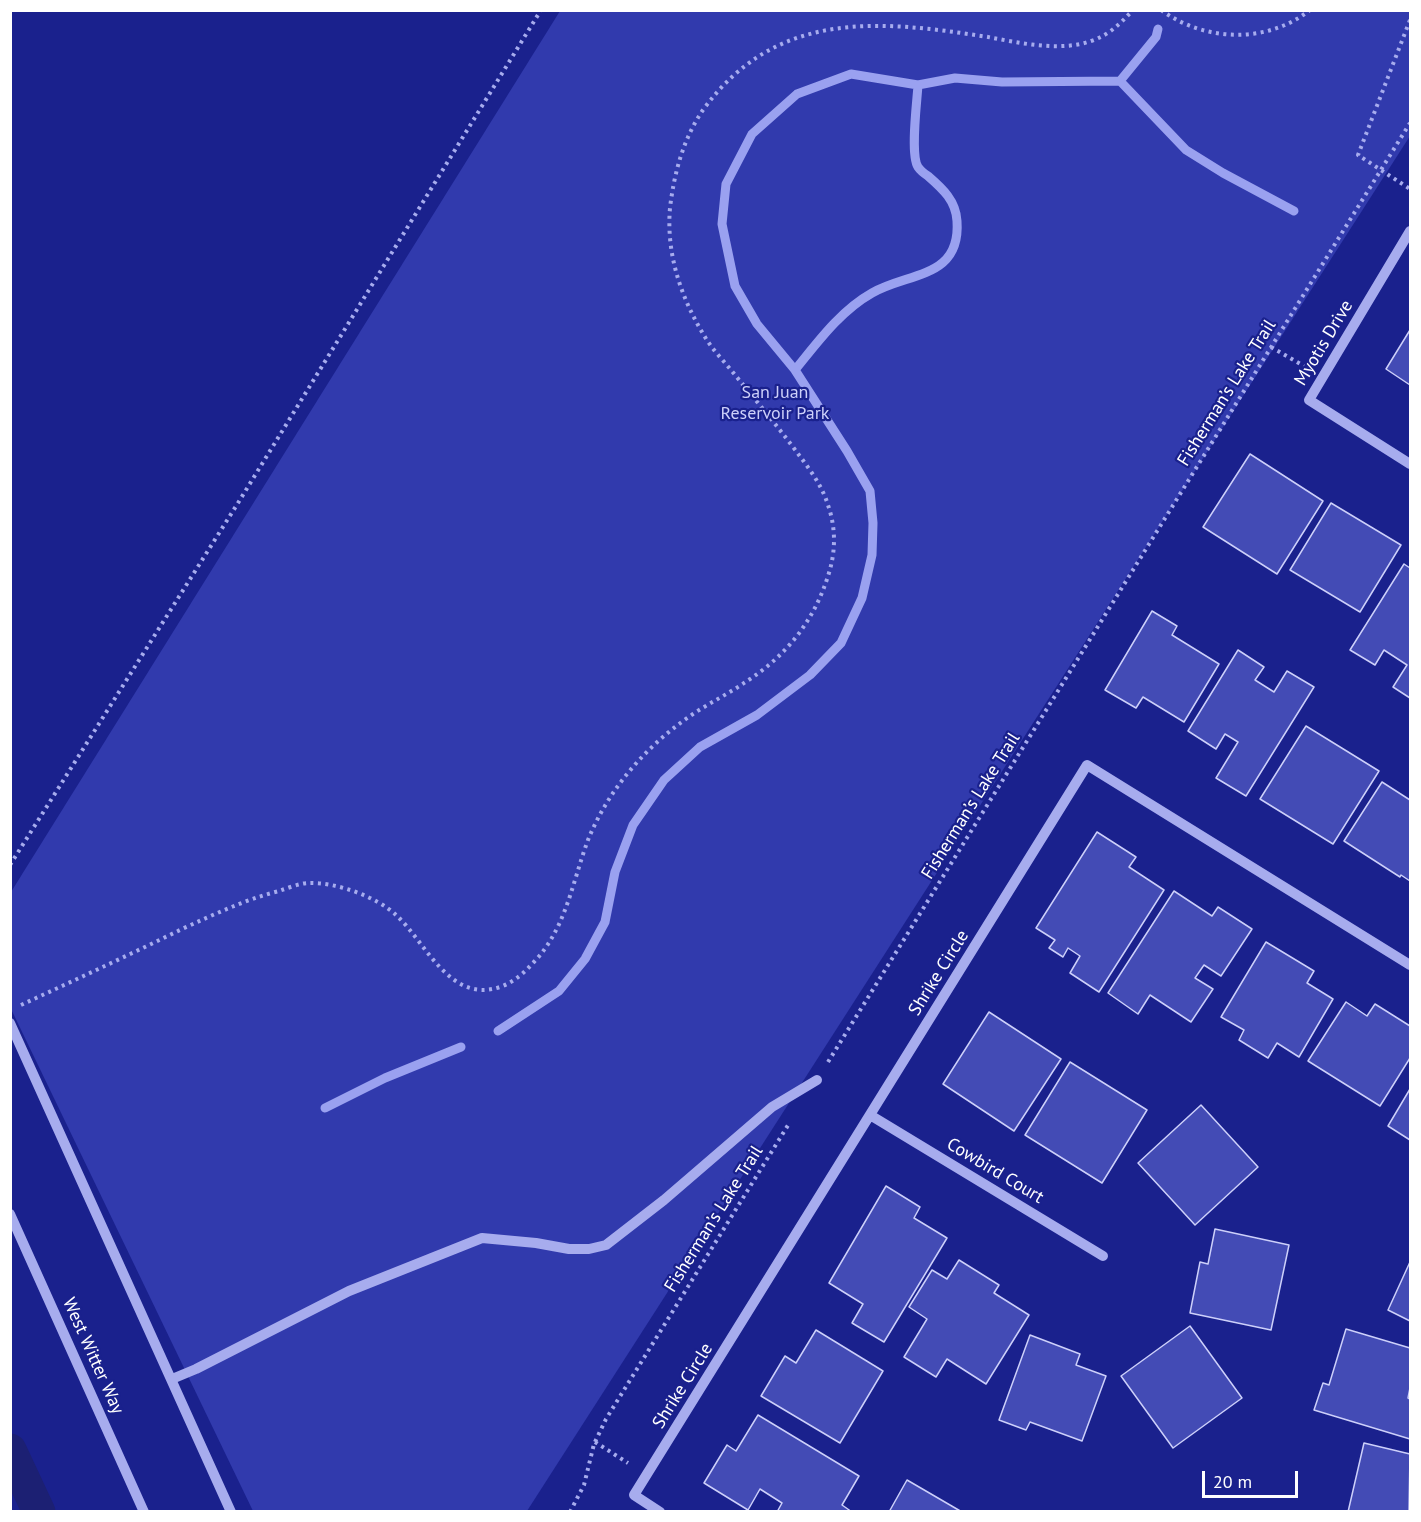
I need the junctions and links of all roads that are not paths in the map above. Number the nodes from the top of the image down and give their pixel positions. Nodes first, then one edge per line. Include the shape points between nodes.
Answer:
1 (1410, 231) edge
2 (1410, 464) edge
3 (1410, 966) edge
4 (10, 1023) edge
5 (817, 1080) road end
6 (870, 1114) junction
7 (10, 1214) edge
8 (1103, 1256) dead end
9 (172, 1379) junction
10 (144, 1512) edge
11 (231, 1512) edge
12 (660, 1512) edge

1 - 2 street, Myotis Drive via 1309,400
3 - 6 street, Shrike Circle via 1087,765
4 - 9 street
5 - 9 street via 772,1107 606,1245 589,1250 569,1249 482,1238 349,1291
6 - 8 street, Cowbird Court
6 - 12 street, Shrike Circle via 634,1495
7 - 10 street, West Witter Way
9 - 11 street

